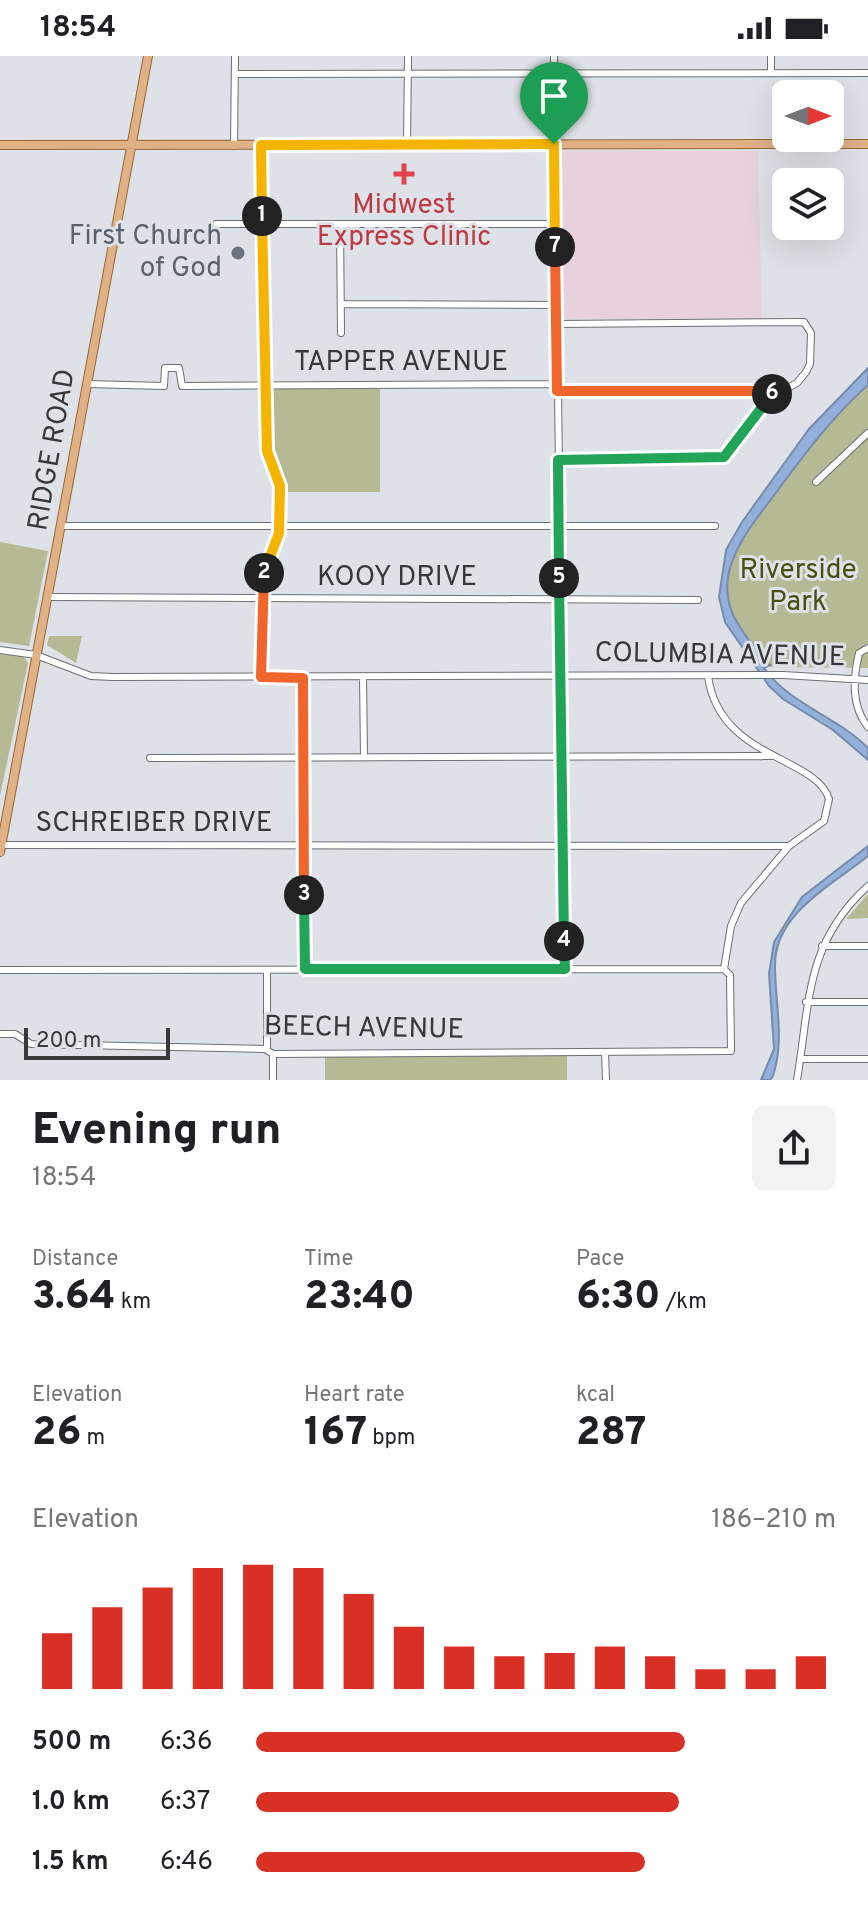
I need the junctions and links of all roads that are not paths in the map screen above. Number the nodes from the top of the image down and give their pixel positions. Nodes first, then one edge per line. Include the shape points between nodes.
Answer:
1 (148, 56) edge
2 (235, 56) edge
3 (408, 56) edge
4 (554, 56) edge
5 (771, 56) edge
6 (554, 73) junction
7 (771, 73) junction
8 (868, 73) edge
9 (235, 74) junction
10 (408, 74) junction
11 (554, 144) junction
12 (868, 144) edge
13 (0, 145) edge
14 (261, 145) junction
15 (407, 145) junction
16 (133, 146) junction
17 (234, 146) junction
18 (216, 224) dead end
19 (262, 224) junction
20 (340, 224) junction
21 (555, 224) junction
22 (341, 304) junction
23 (556, 305) junction
24 (556, 324) junction
25 (341, 333) dead end
26 (87, 384) junction
27 (266, 386) junction
28 (557, 388) junction
29 (773, 392) junction
30 (868, 433) edge
31 (558, 460) junction
32 (816, 482) dead end
33 (278, 525) junction
34 (62, 526) junction
35 (715, 526) dead end
36 (559, 528) junction
37 (48, 597) junction
38 (262, 600) junction
39 (698, 600) dead end
40 (560, 601) junction
41 (868, 648) edge
42 (0, 650) edge
43 (36, 655) junction
44 (708, 676) junction
45 (261, 677) junction
46 (363, 677) junction
47 (561, 677) junction
48 (303, 678) junction
49 (856, 679) junction
50 (868, 680) edge
51 (868, 727) edge
52 (303, 756) junction
53 (364, 756) junction
54 (771, 756) junction
55 (562, 757) junction
56 (150, 758) dead end
57 (304, 846) junction
58 (563, 846) junction
59 (789, 846) junction
60 (0, 847) edge
61 (868, 886) edge
62 (822, 946) junction
63 (868, 946) edge
64 (305, 969) junction
65 (565, 969) junction
66 (724, 969) junction
67 (0, 970) edge
68 (267, 970) junction
69 (806, 1002) junction
70 (868, 1002) edge
71 (0, 1034) edge
72 (270, 1052) junction
73 (605, 1052) junction
74 (800, 1059) junction
75 (868, 1059) edge
76 (273, 1080) edge
77 (606, 1080) edge
78 (797, 1080) edge

1 - 16 main road, RIDGE ROAD
2 - 9 street
3 - 10 street
4 - 6 street
5 - 7 street
6 - 7 street
6 - 10 street
6 - 11 street
7 - 8 street
9 - 10 street
9 - 17 street
10 - 15 street
11 - 12 main road
11 - 15 main road
11 - 21 street
13 - 16 main road
14 - 15 main road
14 - 17 main road
14 - 19 street
16 - 17 main road
16 - 26 main road, RIDGE ROAD
18 - 19 street
19 - 20 street
19 - 27 street
20 - 21 street
20 - 22 street
21 - 23 street
22 - 23 street
22 - 25 street
23 - 24 street
24 - 28 street
24 - 29 street via 806,323 811,333 806,372 797,383
26 - 27 street, TAPPER AVENUE via 164,386 165,368 179,368 182,386
26 - 34 main road, RIDGE ROAD
27 - 28 street, TAPPER AVENUE
27 - 33 street via 267,451 280,486
28 - 29 street, TAPPER AVENUE
28 - 31 street
29 - 31 street via 724,457
30 - 32 street
31 - 36 street
33 - 34 street
33 - 36 street
33 - 38 street via 265,565
34 - 37 main road, RIDGE ROAD
35 - 36 street
36 - 40 street
37 - 38 street, KOOY DRIVE
37 - 43 main road, RIDGE ROAD
38 - 40 street, KOOY DRIVE
38 - 45 street
39 - 40 street, KOOY DRIVE
40 - 47 street
41 - 49 street via 859,653
42 - 43 street, COLUMBIA AVENUE
43 - 45 street, COLUMBIA AVENUE via 91,676
43 - 60 main road, RIDGE ROAD
44 - 47 street, COLUMBIA AVENUE
44 - 49 street, COLUMBIA AVENUE
44 - 54 street via 727,720
45 - 48 street, COLUMBIA AVENUE
46 - 47 street, COLUMBIA AVENUE
46 - 48 street, COLUMBIA AVENUE
46 - 53 street
47 - 55 street
48 - 52 street
49 - 50 street, COLUMBIA AVENUE
49 - 51 street via 856,703
52 - 53 street
52 - 56 street
52 - 57 street
53 - 55 street
54 - 55 street
54 - 59 street via 819,781 829,799 824,821
55 - 58 street
57 - 58 street, SCHREIBER DRIVE
57 - 60 street, SCHREIBER DRIVE
57 - 64 street
58 - 59 street, SCHREIBER DRIVE
58 - 65 street
59 - 66 street via 737,908
61 - 62 street via 841,914
62 - 63 street
62 - 69 street
64 - 65 street
64 - 68 street
65 - 66 street
66 - 73 street, BEECH AVENUE via 730,975 731,1051
67 - 68 street
68 - 72 street
69 - 70 street
69 - 74 street
71 - 72 street, BEECH AVENUE via 15,1034 31,1044
72 - 73 street, BEECH AVENUE
72 - 76 street
73 - 77 street
74 - 75 street
74 - 78 street

